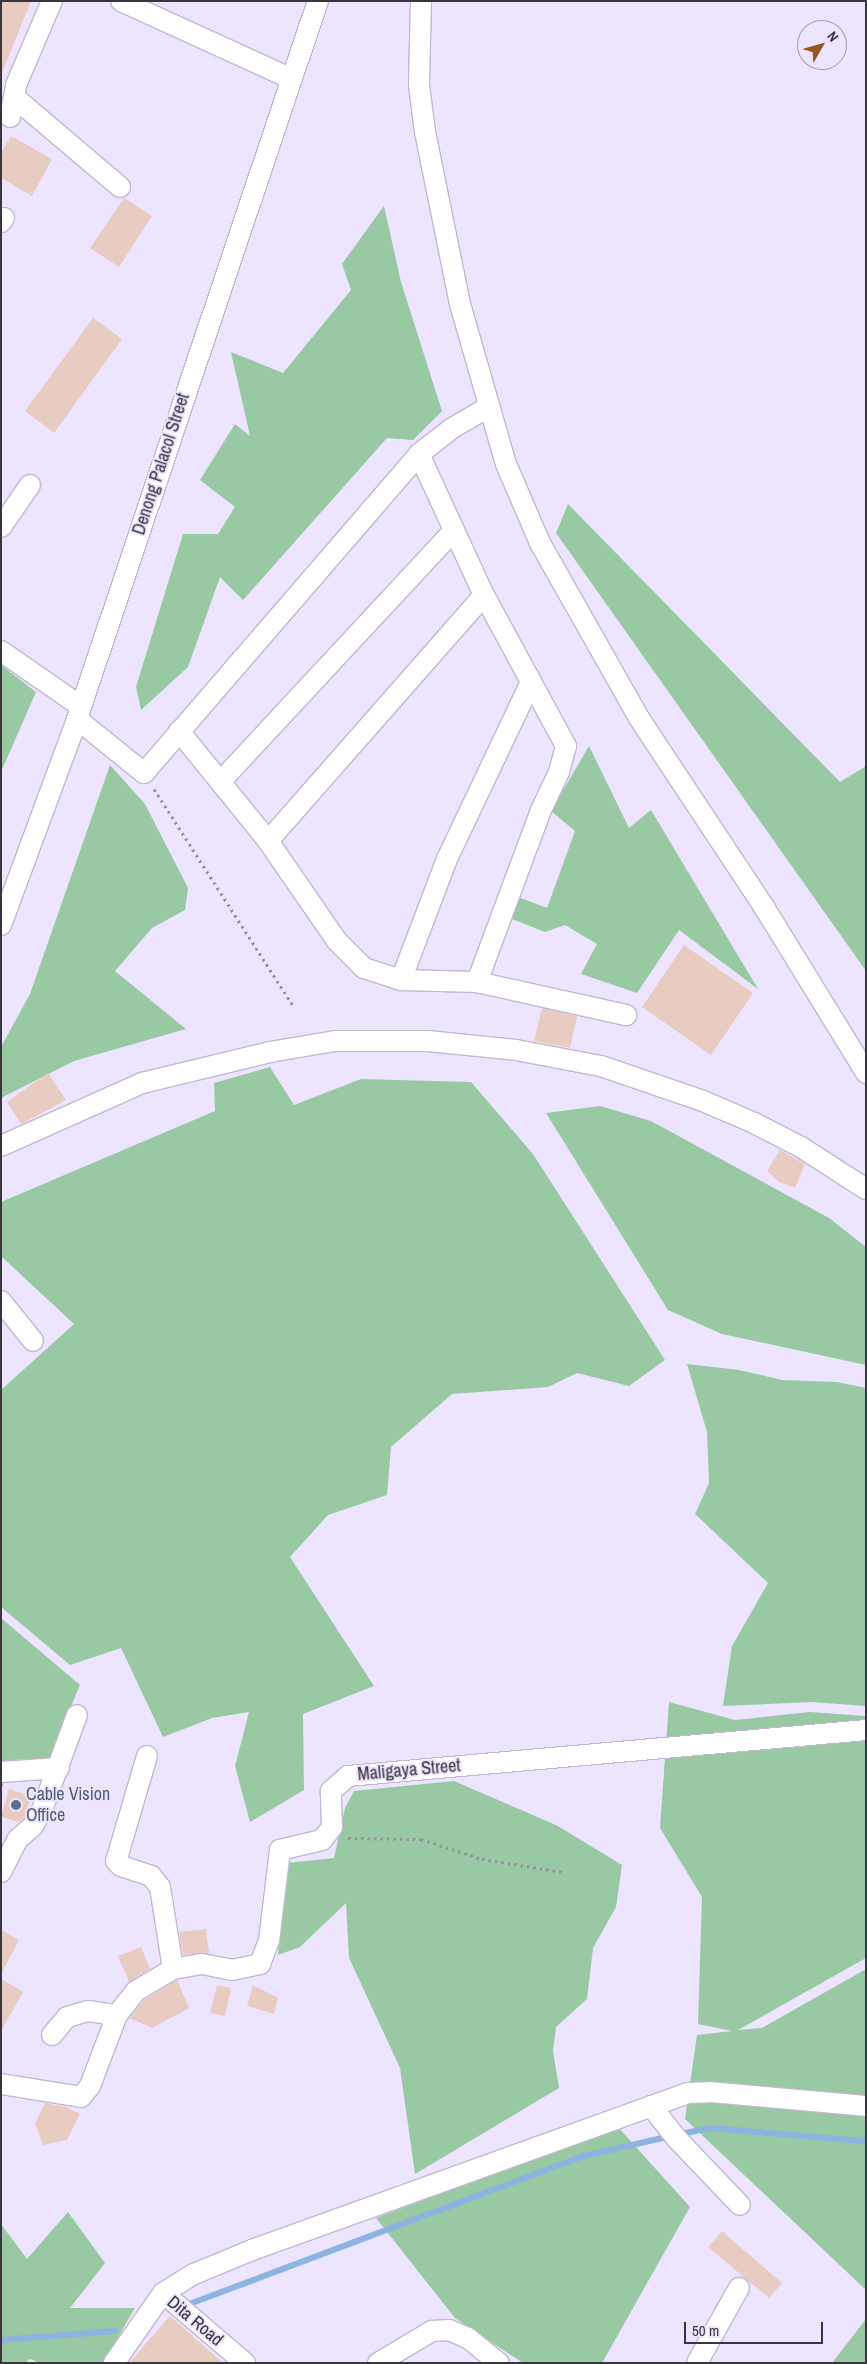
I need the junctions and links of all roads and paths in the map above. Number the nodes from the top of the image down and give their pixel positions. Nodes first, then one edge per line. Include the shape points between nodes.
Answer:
1 (52, 1) edge
2 (121, 1) edge
3 (318, 1) edge
4 (421, 1) edge
5 (290, 78) junction
6 (10, 88) edge
7 (10, 117) dead end
8 (120, 187) dead end
9 (488, 408) junction
10 (419, 454) junction
11 (30, 485) dead end
12 (1, 527) edge
13 (454, 530) junction
14 (484, 595) junction
15 (1, 651) edge
16 (531, 682) junction
17 (79, 712) junction
18 (179, 731) junction
19 (144, 773) junction
20 (221, 781) junction
21 (268, 841) junction
22 (1, 925) edge
23 (401, 980) junction
24 (477, 982) junction
25 (294, 1007) dead end
26 (626, 1015) dead end
27 (866, 1073) edge
28 (1, 1146) edge
29 (866, 1189) edge
30 (1, 1301) edge
31 (33, 1341) dead end
32 (77, 1715) dead end
33 (866, 1730) edge
34 (147, 1756) dead end
35 (59, 1768) junction
36 (1, 1772) edge
37 (322, 1840) junction
38 (1, 1872) edge
39 (564, 1872) dead end
40 (173, 1969) junction
41 (117, 2014) junction
42 (52, 2035) dead end
43 (1, 2084) edge
44 (651, 2106) junction
45 (866, 2106) edge
46 (740, 2205) dead end
47 (739, 2288) dead end
48 (163, 2294) junction
49 (114, 2363) edge
50 (245, 2363) edge
51 (378, 2363) edge
52 (499, 2363) edge
53 (697, 2363) edge

1 - 6 street
2 - 5 street
3 - 5 street, Denong Palacol Street
4 - 9 street via 419,85 425,132 460,304
5 - 17 street, Denong Palacol Street
6 - 7 street
6 - 8 street
9 - 10 street via 451,429
9 - 27 street via 506,464 540,543 639,718 764,907
10 - 13 street
10 - 18 street
11 - 12 street
13 - 14 street
13 - 20 street
14 - 16 street
14 - 21 street
15 - 17 street
16 - 23 street via 447,858
16 - 24 street via 566,746 559,772 541,810
17 - 19 street
17 - 22 street, Denong Palacol Street
18 - 19 street
18 - 20 street
19 - 25 path
20 - 21 street
21 - 23 street via 349,955 364,968
23 - 24 street
24 - 26 street
28 - 29 street via 142,1084 270,1052 335,1041 428,1041 516,1050 601,1066 703,1101 754,1123 801,1147
30 - 31 street
32 - 35 street
33 - 37 street, Maligaya Street via 348,1776 331,1791 332,1827
34 - 40 street via 116,1861 120,1866 151,1876 160,1888
35 - 36 street
35 - 38 street via 42,1810 33,1826 18,1839
37 - 39 path via 370,1836 421,1839 482,1859
37 - 40 street via 280,1850 269,1941 260,1964 232,1970 202,1964
40 - 41 street via 136,1991
41 - 42 street via 88,2011 67,2017
41 - 43 street via 90,2086 81,2097
44 - 45 street via 687,2093 710,2092
44 - 46 street
44 - 48 street via 252,2250 194,2274
47 - 53 street
48 - 49 street, Dita Road
48 - 50 street, Dita Road
51 - 52 street via 432,2331 449,2330 468,2338

